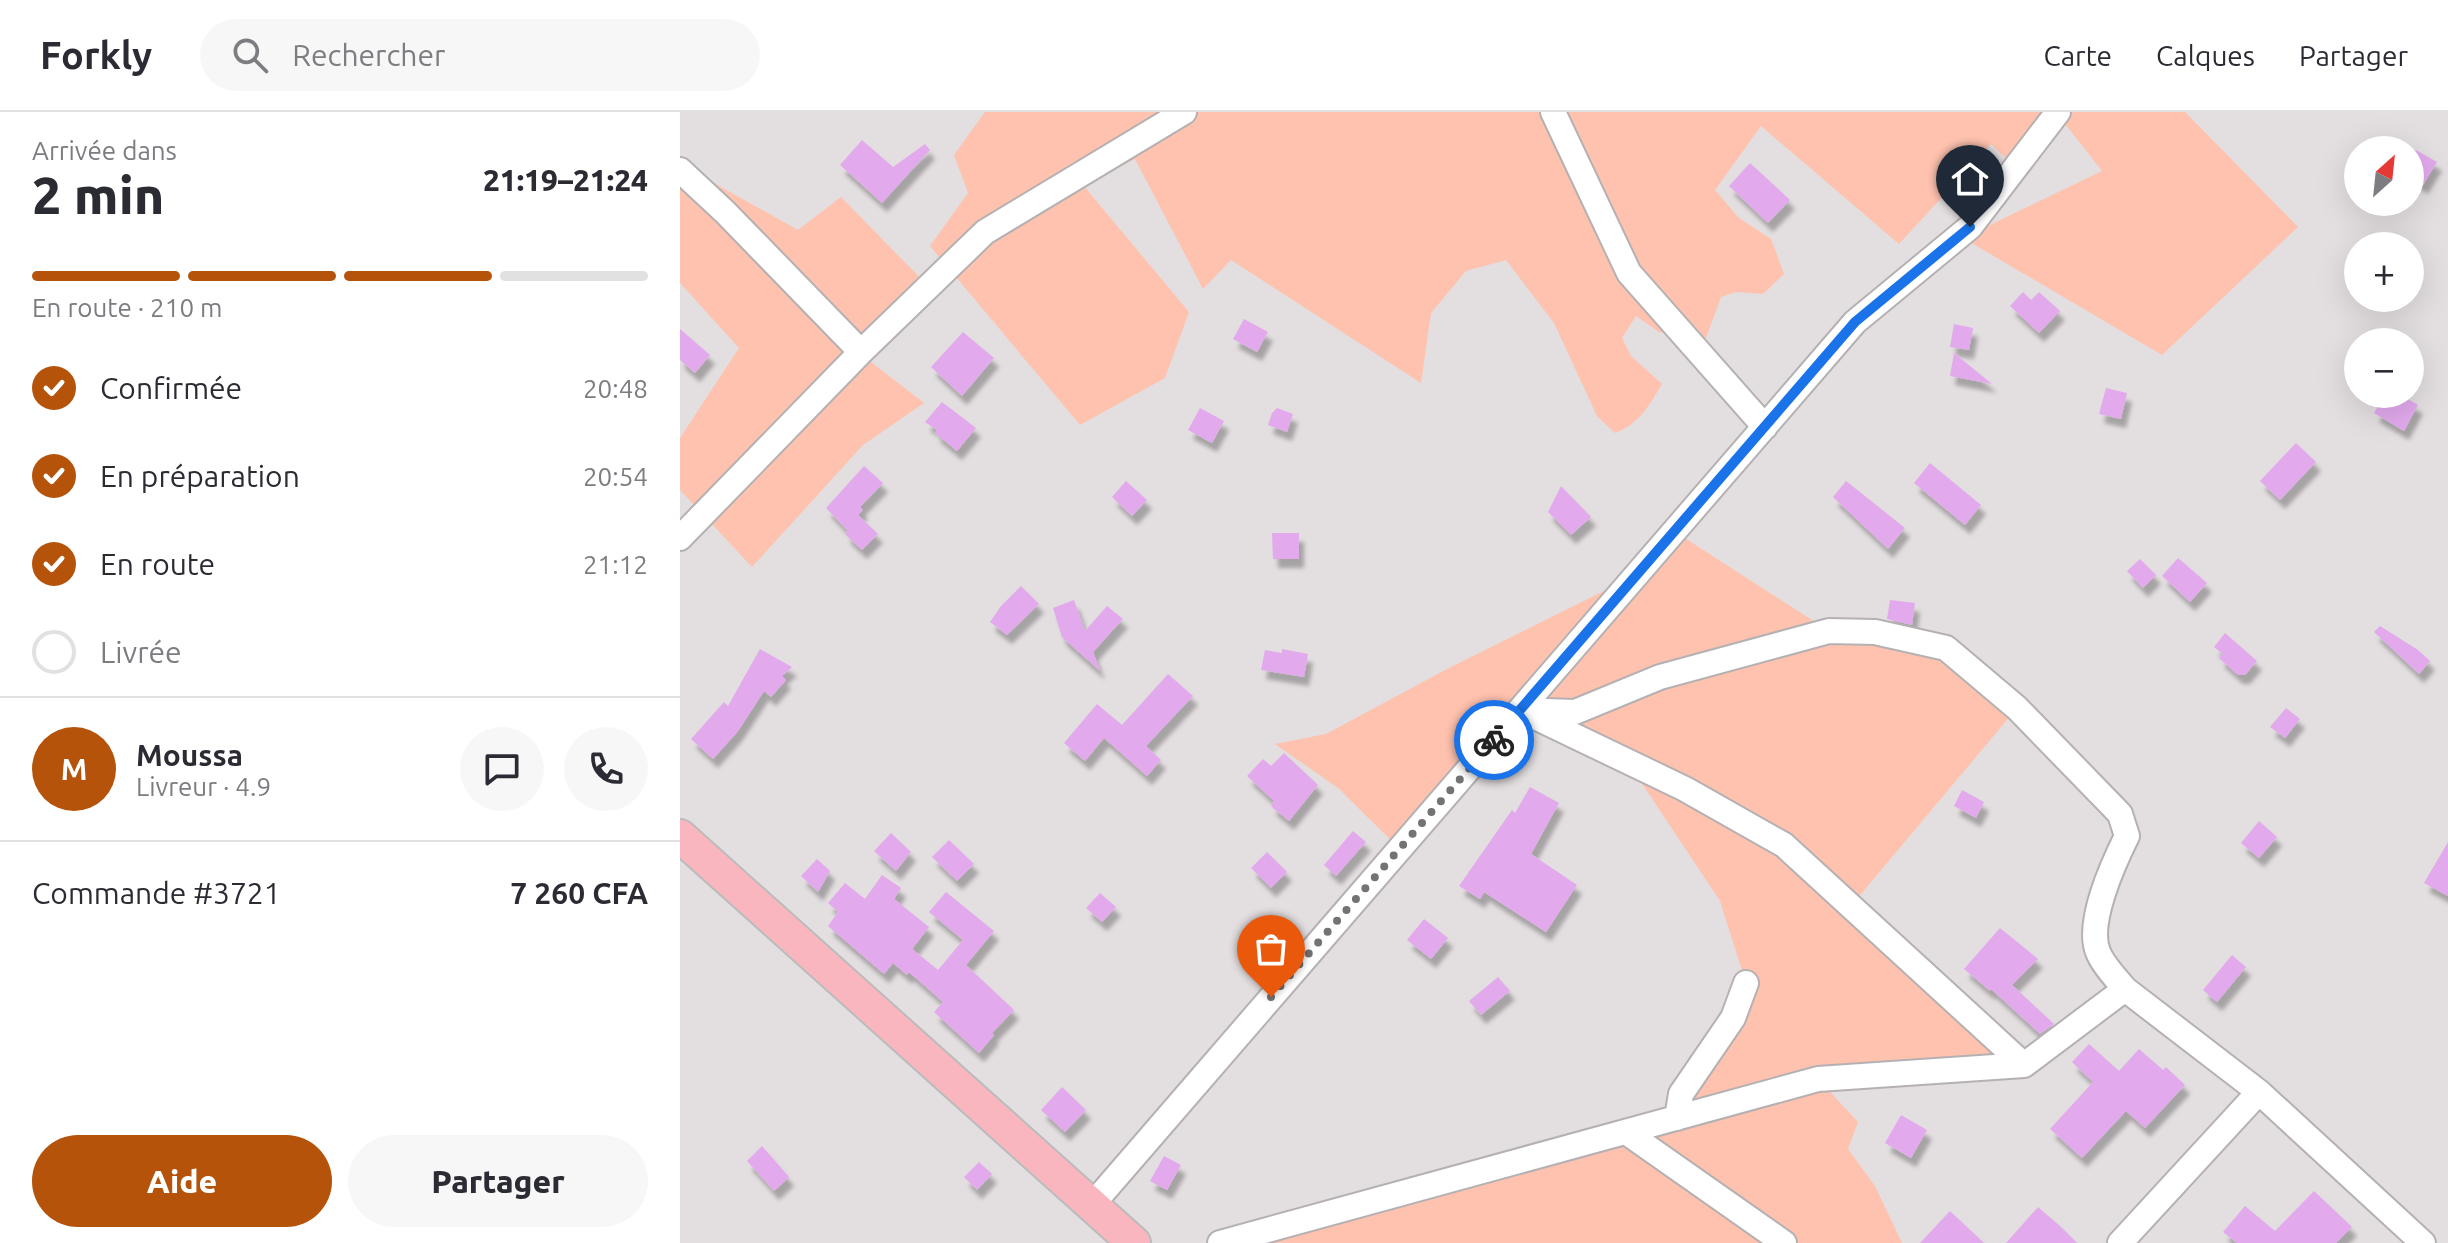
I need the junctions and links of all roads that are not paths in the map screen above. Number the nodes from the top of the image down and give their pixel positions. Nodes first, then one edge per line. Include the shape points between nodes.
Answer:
1 (1184, 112) edge
2 (1553, 112) edge
3 (2058, 112) edge
4 (680, 170) edge
5 (861, 352) junction
6 (1765, 427) junction
7 (680, 538) edge
8 (1520, 710) junction
9 (680, 836) edge
10 (1746, 983) dead end
11 (2125, 989) junction
12 (2024, 1065) junction
13 (2259, 1092) junction
14 (1677, 1118) junction
15 (1626, 1132) junction
16 (1092, 1205) junction
17 (2418, 1241) edge
18 (1134, 1243) edge
19 (1220, 1243) edge
20 (1784, 1243) edge
21 (2120, 1243) edge

1 - 5 street via 985,232
2 - 6 street via 1629,273
3 - 6 street via 1970,227 1855,322
4 - 5 street
5 - 7 street
6 - 8 street
8 - 11 street via 1575,712 1660,677 1829,631 1875,632 1946,648 2017,708 2120,814 2127,836 2108,876 2096,925 2097,951
8 - 12 street via 1685,789 1784,845
8 - 16 street
9 - 16 main road
10 - 14 street via 1733,1018 1681,1094
11 - 12 street
11 - 13 street
12 - 14 street via 1818,1079
13 - 17 street
13 - 21 street
14 - 15 street
15 - 19 street
15 - 20 street
16 - 18 main road

